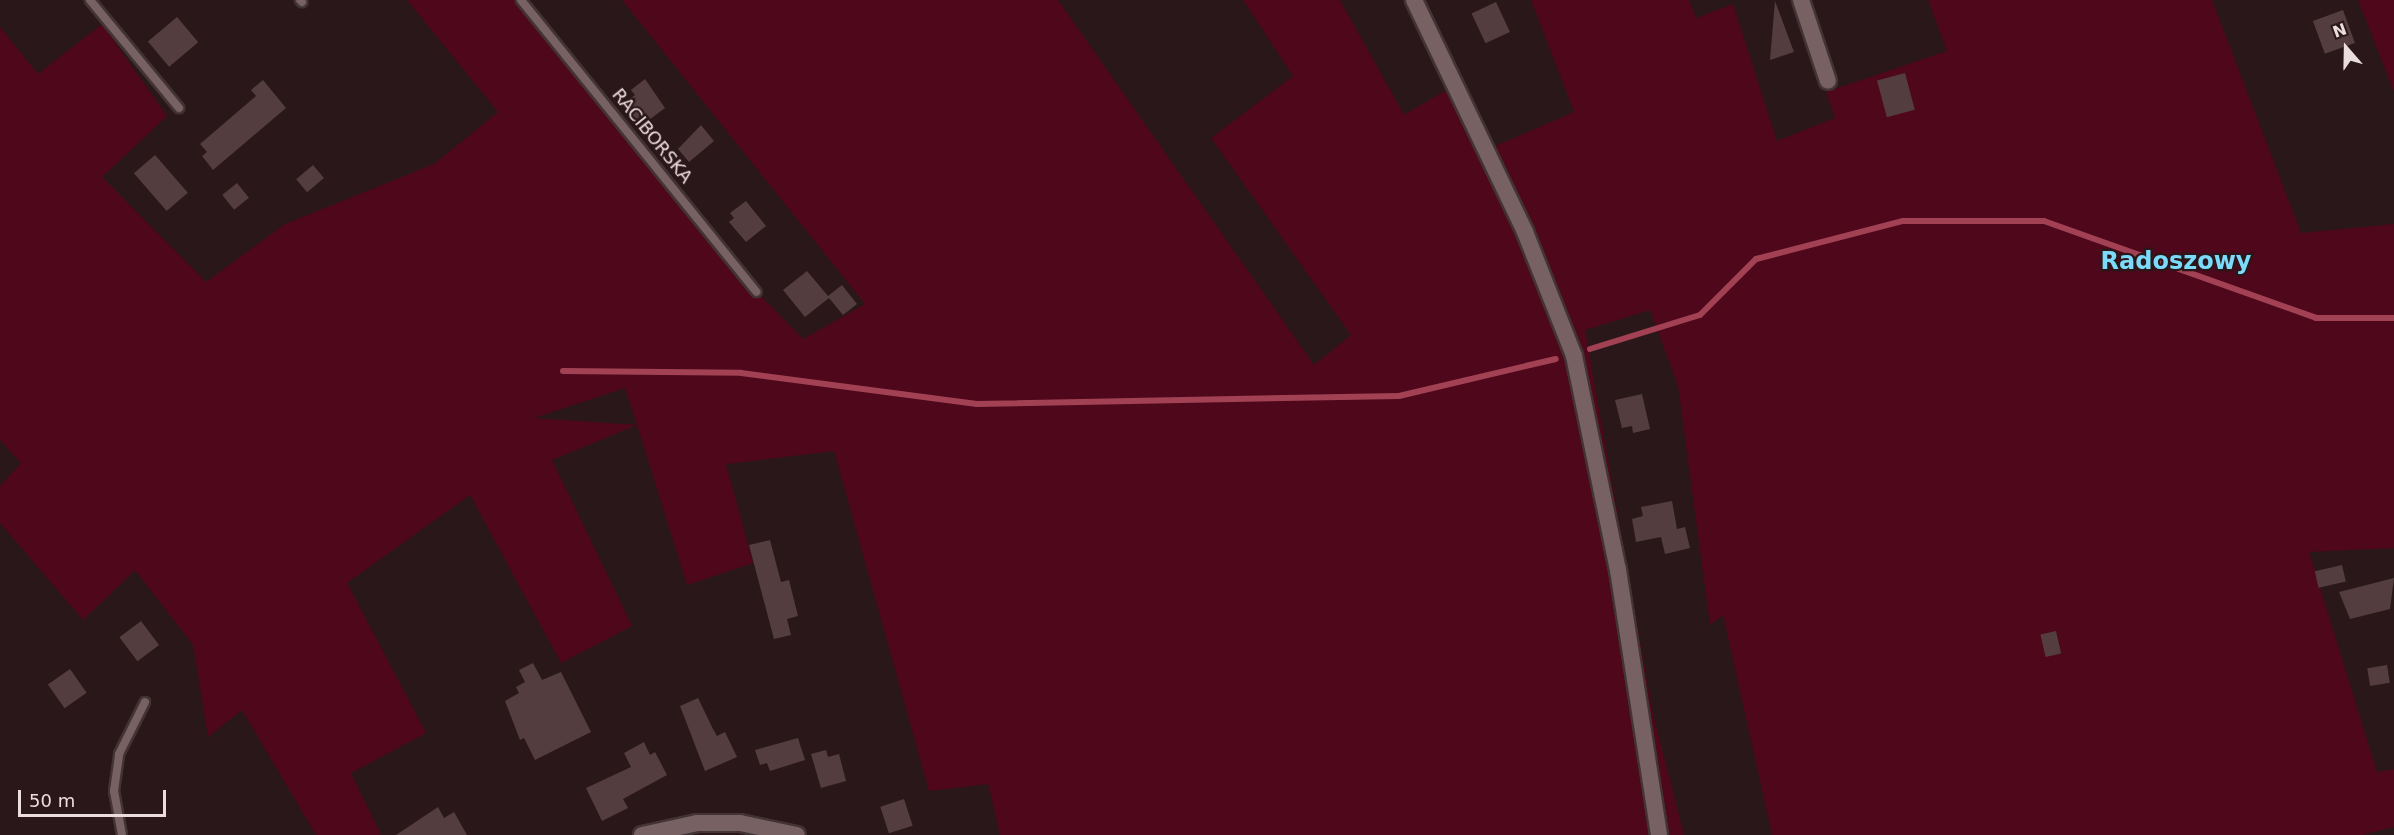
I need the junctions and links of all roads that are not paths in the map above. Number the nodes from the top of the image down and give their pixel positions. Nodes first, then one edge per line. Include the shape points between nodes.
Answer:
1 (90, 0) edge
2 (521, 0) edge
3 (1414, 0) edge
4 (1801, 0) edge
5 (1828, 81) dead end
6 (178, 108) dead end
7 (757, 292) dead end
8 (145, 702) dead end
9 (122, 835) edge
10 (642, 835) edge
11 (797, 835) edge
12 (1659, 835) edge

1 - 6 lane
2 - 7 lane, RACIBORSKA
3 - 12 street via 1525,232 1574,356 1618,570
4 - 5 street
8 - 9 lane via 119,754 114,791
10 - 11 street via 697,824 740,823

